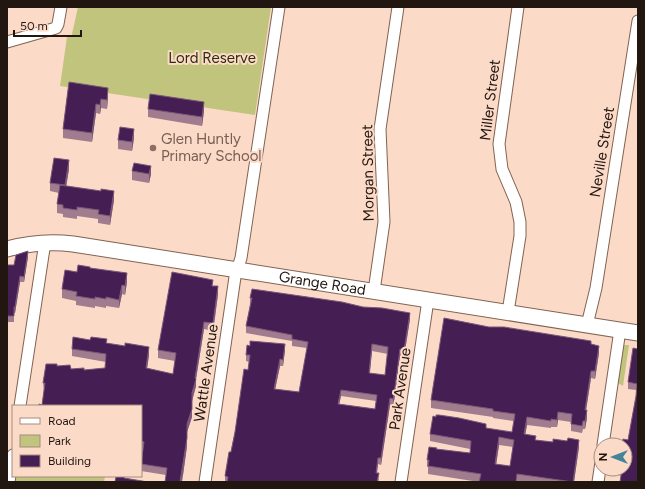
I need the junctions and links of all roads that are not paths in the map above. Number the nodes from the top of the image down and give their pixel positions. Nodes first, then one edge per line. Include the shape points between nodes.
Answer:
1 (61, 7) edge
2 (279, 7) edge
3 (398, 7) edge
4 (518, 7) edge
5 (638, 22) edge
6 (7, 42) edge
7 (41, 242) junction
8 (7, 249) edge
9 (238, 270) junction
10 (374, 291) junction
11 (428, 300) junction
12 (508, 312) junction
13 (591, 325) junction
14 (620, 330) junction
15 (638, 333) edge
16 (20, 405) edge
17 (605, 437) edge
18 (12, 462) edge
19 (9, 482) edge
20 (205, 482) edge
21 (401, 482) edge

1 - 6 street via 56,28
2 - 9 street, Wattle Avenue via 242,258
3 - 10 street, Morgan Street via 380,130 384,222
4 - 12 street, Miller Street via 499,144 502,169 516,202 520,222
5 - 13 street, Neville Street
7 - 8 main road, Grange Road
7 - 9 main road, Grange Road via 73,244
7 - 16 street via 39,279
9 - 10 main road, Grange Road
9 - 20 street, Wattle Avenue
10 - 11 main road, Grange Road
11 - 12 main road, Grange Road
11 - 21 street, Park Avenue
12 - 13 main road, Grange Road
13 - 14 main road, Grange Road
14 - 15 main road, Grange Road
14 - 17 street
18 - 19 street

